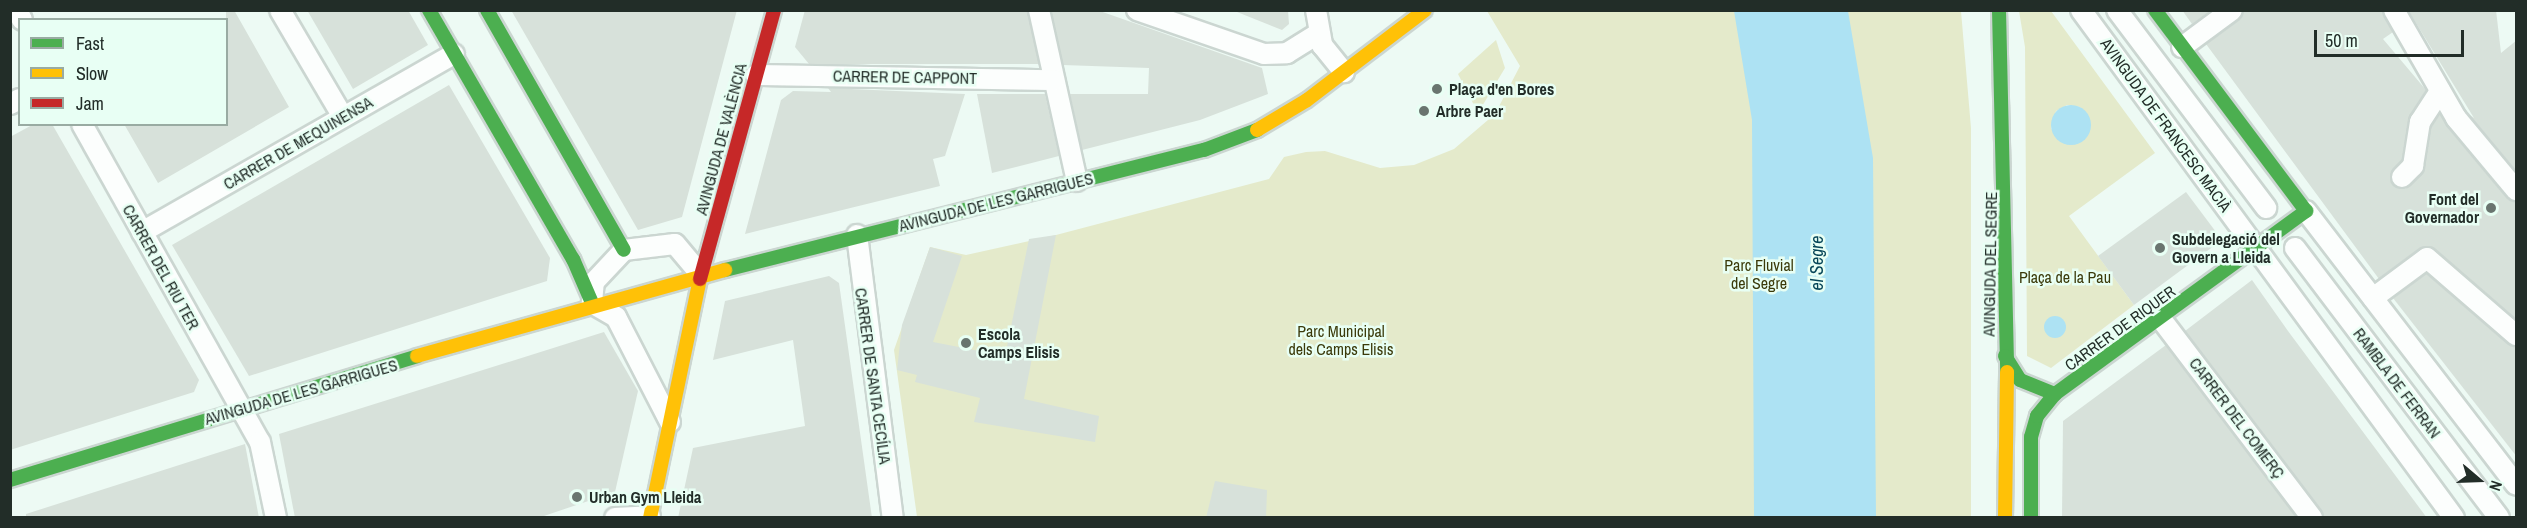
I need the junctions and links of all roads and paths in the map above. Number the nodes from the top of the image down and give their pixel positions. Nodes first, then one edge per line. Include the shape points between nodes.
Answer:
1 (280, 10) edge
2 (429, 10) edge
3 (487, 10) edge
4 (774, 10) edge
5 (1039, 10) edge
6 (1137, 10) edge
7 (1316, 10) edge
8 (1425, 10) edge
9 (1999, 10) edge
10 (2081, 10) edge
11 (2117, 10) edge
12 (2155, 10) edge
13 (2232, 10) edge
14 (2394, 10) edge
15 (1317, 34) junction
16 (2182, 47) junction
17 (454, 54) junction
18 (1344, 72) junction
19 (756, 75) junction
20 (1054, 80) junction
21 (2440, 91) junction
22 (343, 117) junction
23 (83, 126) edge
24 (2402, 177) dead end
25 (1077, 181) junction
26 (2514, 187) edge
27 (2266, 208) dead end
28 (2306, 211) junction
29 (142, 232) junction
30 (856, 235) junction
31 (2258, 248) junction
32 (2295, 248) dead end
33 (624, 250) junction
34 (701, 275) junction
35 (2373, 298) junction
36 (592, 303) junction
37 (2161, 319) junction
38 (2517, 335) edge
39 (2005, 356) junction
40 (2055, 394) junction
41 (240, 409) junction
42 (670, 422) junction
43 (2515, 479) edge
44 (10, 480) edge
45 (650, 517) edge
46 (276, 518) edge
47 (615, 518) edge
48 (892, 518) edge
49 (2005, 518) edge
50 (2031, 518) edge
51 (2312, 518) edge
52 (2454, 518) edge
53 (2499, 518) edge

1 - 22 street
2 - 17 main road
3 - 33 main road
4 - 19 main road, AVINGUDA DE VALÈNCIA
5 - 20 street
6 - 15 street via 1279,56
7 - 15 street
8 - 18 main road
9 - 39 main road, AVINGUDA DEL SEGRE via 2007,121
10 - 31 street, AVINGUDA DE FRANCESC MACIÀ
11 - 27 street, AVINGUDA DE FRANCESC MACIÀ
12 - 16 main road
13 - 16 street
14 - 21 street
15 - 18 street
16 - 28 main road
17 - 22 street, CARRER DE MEQUINENSA
17 - 36 main road via 569,252
18 - 25 main road, AVINGUDA DE LES GARRIGUES via 1285,113 1204,150
19 - 20 street, CARRER DE CAPPONT
19 - 34 main road, AVINGUDA DE VALÈNCIA
20 - 25 street
21 - 24 street via 2420,122 2413,166
21 - 26 street
22 - 29 street, CARRER DE MEQUINENSA
23 - 29 street, CARRER DEL RIU TER
25 - 30 main road, AVINGUDA DE LES GARRIGUES
28 - 31 main road
28 - 35 street, RAMBLA DE FERRAN
29 - 41 street, CARRER DEL RIU TER
30 - 34 main road, AVINGUDA DE LES GARRIGUES
30 - 48 street, CARRER DE SANTA CECÍLIA
31 - 37 main road, CARRER DE RIQUER
31 - 52 street, RAMBLA DE FERRAN
32 - 53 street, RAMBLA DE FERRAN
33 - 34 street via 675,243
33 - 36 street via 597,275
34 - 36 main road, AVINGUDA DE LES GARRIGUES
34 - 42 main road, AVINGUDA DE VALÈNCIA
35 - 38 street via 2427,258
35 - 43 street, RAMBLA DE FERRAN
36 - 41 main road, AVINGUDA DE LES GARRIGUES
36 - 42 street via 616,317
37 - 40 main road, CARRER DE RIQUER
37 - 51 street, CARRER DEL COMERÇ
39 - 40 main road via 2020,380
39 - 49 main road, AVINGUDA DEL SEGRE
40 - 50 main road via 2037,416 2031,436
41 - 44 main road, AVINGUDA DE LES GARRIGUES
41 - 46 street, CARRER DEL RIU TER via 260,442
42 - 45 main road, AVINGUDA DE VALÈNCIA
45 - 47 street

